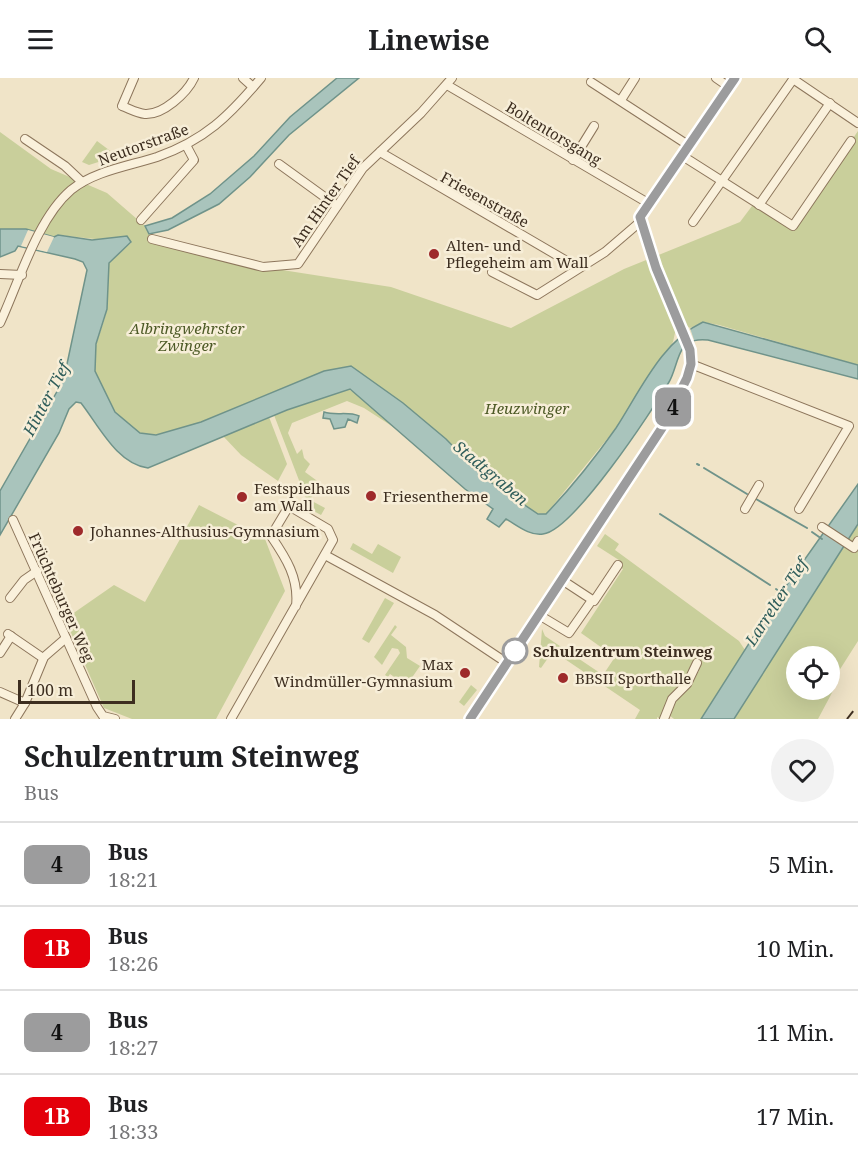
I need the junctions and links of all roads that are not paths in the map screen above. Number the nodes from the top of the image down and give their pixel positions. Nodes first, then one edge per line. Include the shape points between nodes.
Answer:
1 (135, 78) edge
2 (194, 78) edge
3 (243, 78) edge
4 (261, 78) edge
5 (634, 78) edge
6 (716, 78) edge
7 (735, 78) edge
8 (793, 79) edge
9 (449, 81) edge
10 (591, 82) dead end
11 (253, 87) junction
12 (729, 87) junction
13 (618, 99) junction
14 (830, 103) junction
15 (858, 123) edge
16 (594, 126) dead end
17 (25, 139) dead end
18 (851, 141) dead end
19 (186, 145) junction
20 (688, 145) junction
21 (380, 152) junction
22 (681, 155) junction
23 (573, 160) junction
24 (279, 164) dead end
25 (722, 181) junction
26 (82, 182) junction
27 (648, 203) junction
28 (759, 205) junction
29 (337, 206) junction
30 (141, 220) dead end
31 (640, 222) junction
32 (693, 222) dead end
33 (152, 239) dead end
34 (577, 267) junction
35 (492, 272) dead end
36 (0, 274) edge
37 (22, 275) junction
38 (0, 323) edge
39 (680, 324) dead end
40 (759, 485) dead end
41 (745, 509) dead end
42 (799, 510) dead end
43 (13, 520) dead end
44 (822, 528) dead end
45 (854, 545) edge
46 (325, 555) junction
47 (618, 565) dead end
48 (37, 571) junction
49 (562, 580) junction
50 (10, 598) dead end
51 (590, 603) dead end
52 (296, 606) junction
53 (539, 615) junction
54 (66, 638) junction
55 (0, 653) edge
56 (43, 658) junction
57 (507, 663) junction
58 (697, 663) dead end
59 (0, 692) edge
60 (25, 703) junction
61 (100, 717) edge
62 (15, 719) edge
63 (115, 719) edge
64 (231, 719) edge
65 (470, 719) edge
66 (664, 719) edge

1 - 2 street via 122,106 148,114 161,110 179,96
3 - 11 street
4 - 11 street, Neutorstraße
5 - 13 street
6 - 12 street
7 - 12 street
8 - 14 street
8 - 25 street
9 - 21 street, Am Hinter Tief
9 - 23 street, Boltentorsgang
10 - 13 street
11 - 19 street, Neutorstraße via 220,124
12 - 20 street
13 - 20 street
14 - 15 street
14 - 28 street
16 - 23 street
17 - 26 street
18 - 28 street via 793,226
19 - 26 street, Neutorstraße
19 - 30 street via 194,160
20 - 22 street
21 - 29 street, Am Hinter Tief via 363,168
21 - 34 street, Friesenstraße
22 - 25 street
22 - 27 street
23 - 27 street, Boltentorsgang
24 - 29 street
25 - 28 street
25 - 32 street
26 - 37 street via 53,210
27 - 31 street
29 - 33 street, Am Hinter Tief via 298,264 263,267
31 - 34 street via 605,252
31 - 39 street
34 - 35 street via 537,295
36 - 37 street
37 - 38 street
40 - 41 street
42 - 49 street via 849,426 690,368 660,431
43 - 48 street, Früchteburger Weg
44 - 45 street
46 - 52 street
46 - 52 street via 333,540 331,532 289,507 271,536 294,577
46 - 57 street via 435,615
47 - 49 street via 594,601
48 - 50 street
48 - 54 street, Früchteburger Weg
49 - 53 street
51 - 53 street via 569,633
52 - 64 street
53 - 57 street
54 - 56 street
54 - 61 street, Früchteburger Weg
55 - 56 street via 10,635
56 - 60 street
57 - 65 street
58 - 66 street via 687,684 672,699
59 - 60 street
60 - 62 street
61 - 63 street, Früchteburger Weg

